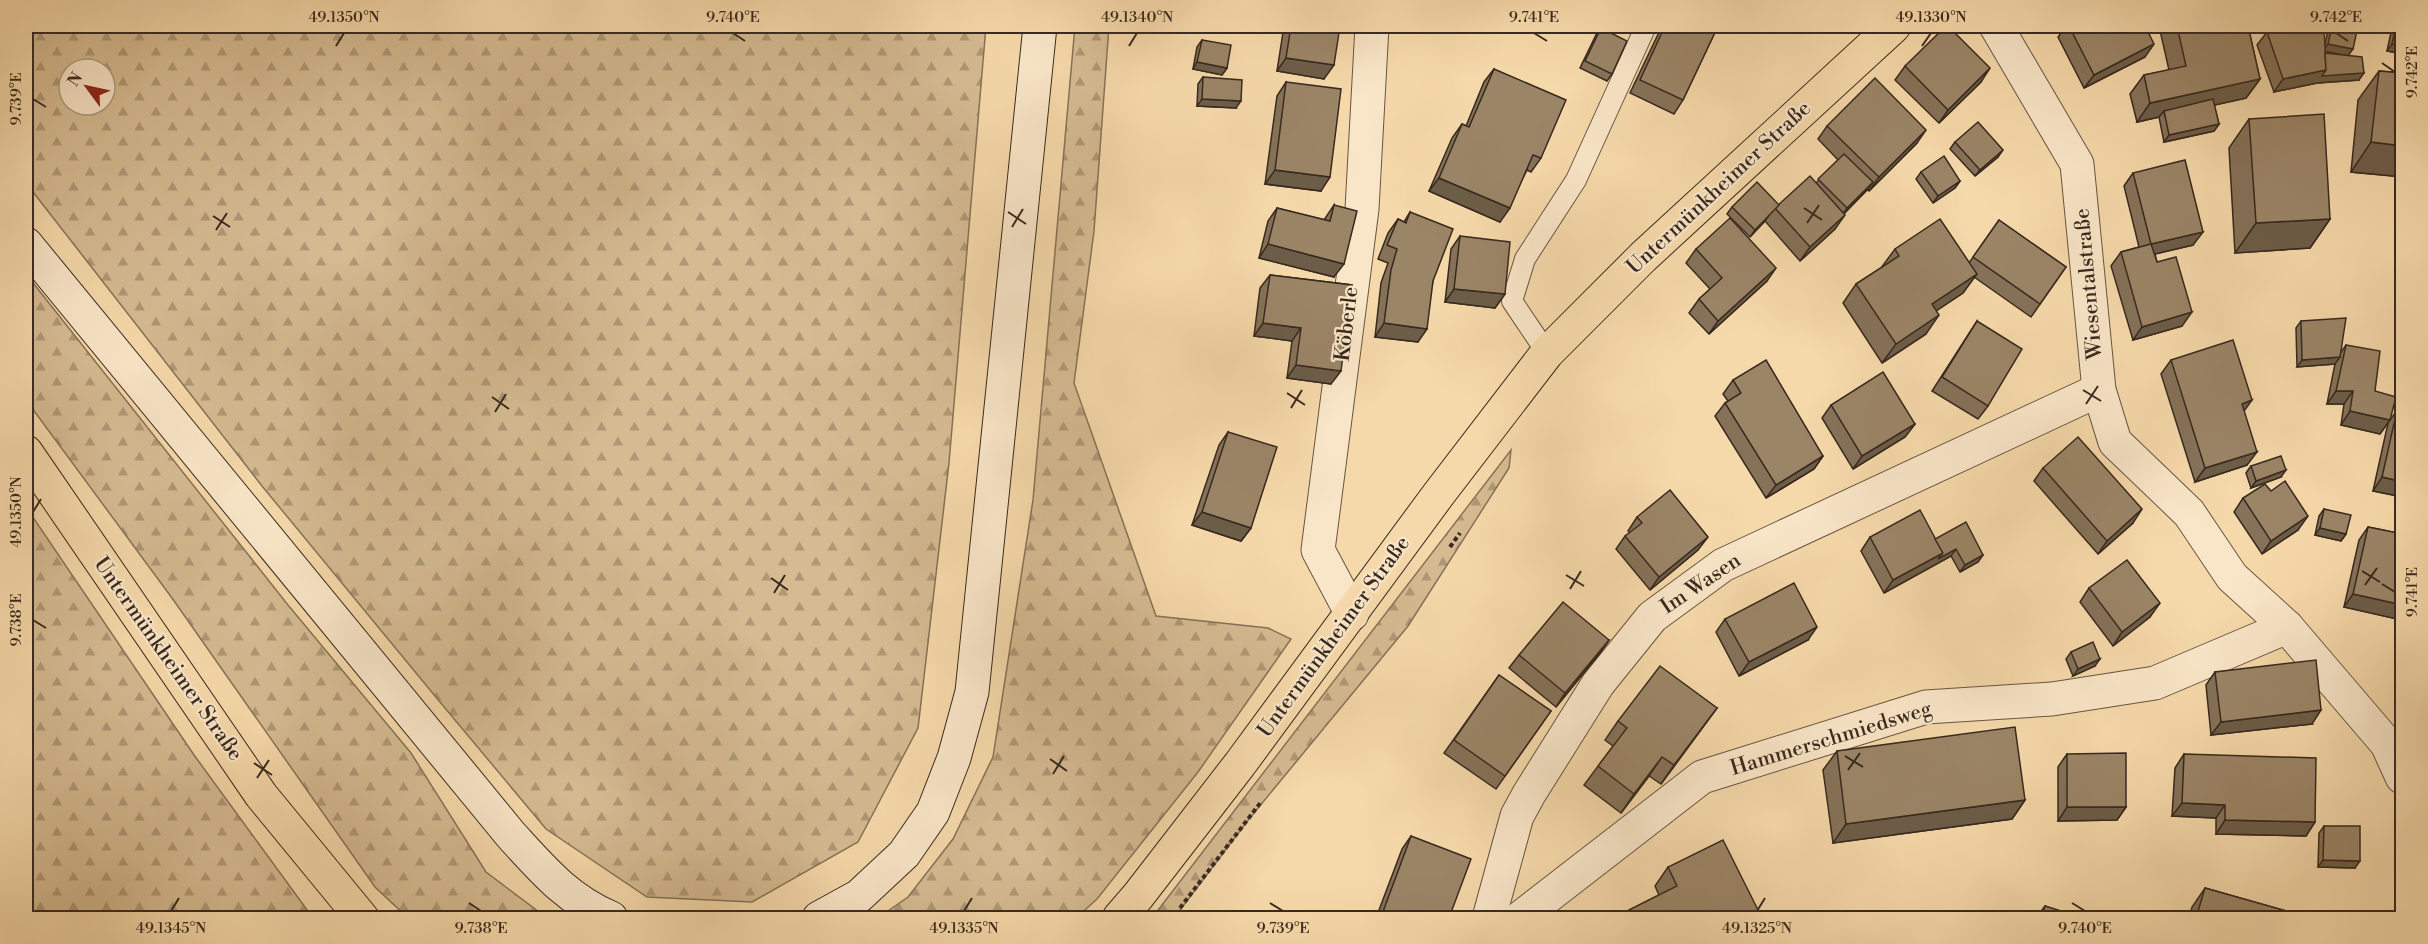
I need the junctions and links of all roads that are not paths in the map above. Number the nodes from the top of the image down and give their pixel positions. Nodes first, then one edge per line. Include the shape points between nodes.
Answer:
1 (1040, 26) edge
2 (1372, 26) edge
3 (1646, 26) edge
4 (1894, 26) edge
5 (1996, 26) edge
6 (26, 244) edge
7 (1547, 353) junction
8 (2099, 390) junction
9 (26, 452) edge
10 (1352, 614) junction
11 (2287, 627) junction
12 (2395, 733) edge
13 (2403, 777) edge
14 (362, 918) edge
15 (611, 918) edge
16 (819, 918) edge
17 (1119, 918) edge
18 (1489, 918) edge
19 (1520, 918) edge

1 - 16 street via 972,692 954,758 933,812 904,854 859,896
2 - 10 street, Köberle via 1362,209 1318,550
3 - 7 lane via 1576,180 1525,259 1512,301
4 - 7 main road, Untermünkheimer Straße via 1643,257
5 - 8 street, Wiesentalstraße via 2077,164
6 - 15 street via 511,835 556,885
7 - 10 main road, Untermünkheimer Straße
8 - 11 street, Wiesentalstraße via 2115,442 2189,513 2232,577
8 - 18 street, Im Wasen via 1723,565 1652,617 1598,684 1521,808
9 - 14 main road, Untermünkheimer Straße via 261,795
10 - 17 main road, Untermünkheimer Straße
11 - 12 street, Wiesentalstraße
11 - 19 street, Hammerschmiedsweg via 2155,683 2052,699 1926,707 1702,777
12 - 13 street, Wiesentalstraße

